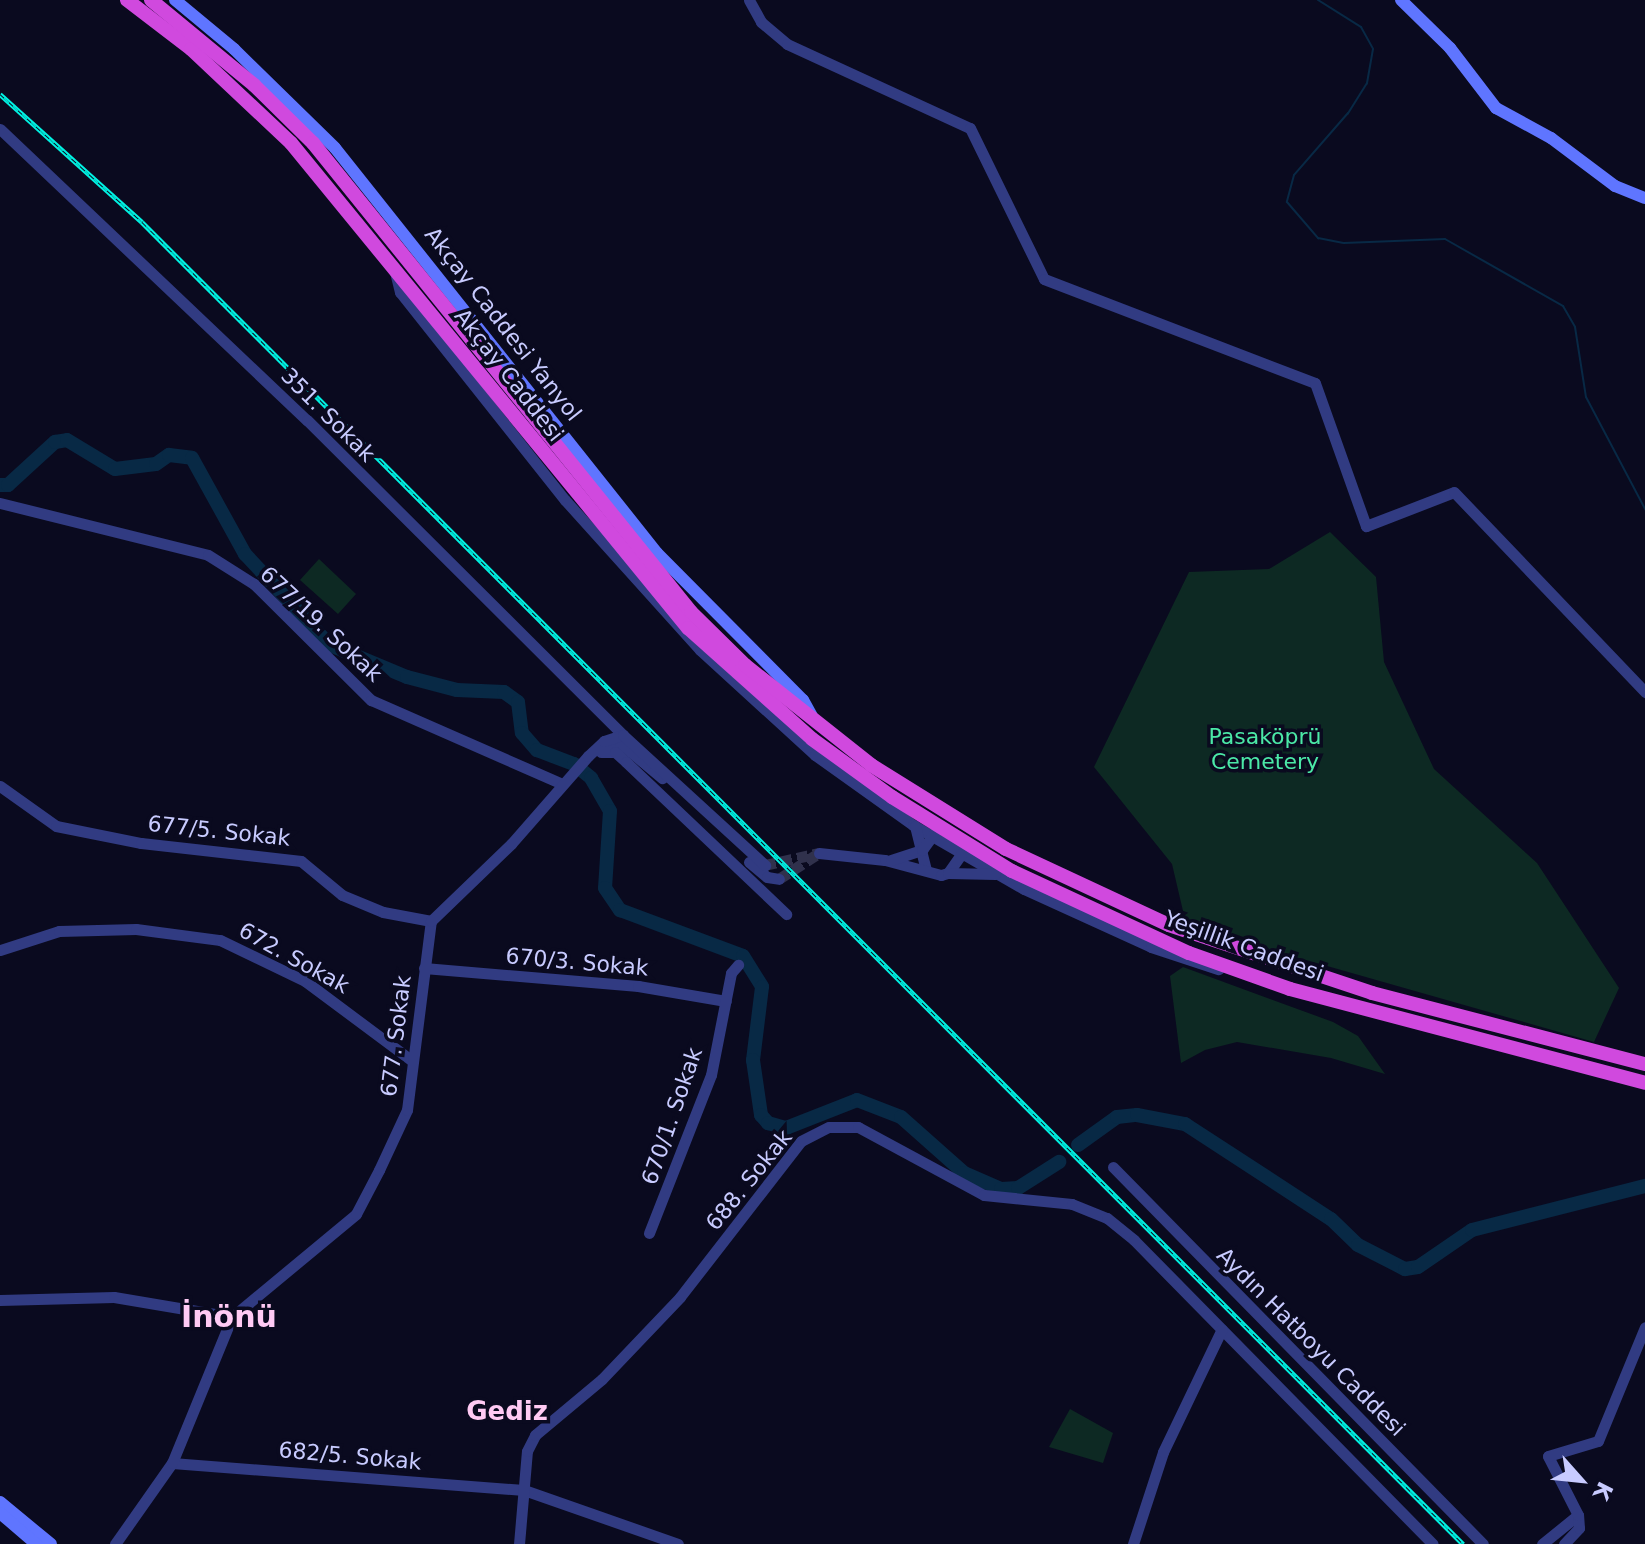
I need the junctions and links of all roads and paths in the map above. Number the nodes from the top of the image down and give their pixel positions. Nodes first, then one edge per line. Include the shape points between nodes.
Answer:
1 (127, 0) edge
2 (151, 0) edge
3 (175, 0) edge
4 (749, 0) edge
5 (1401, 0) edge
6 (0, 129) edge
7 (1645, 198) edge
8 (428, 282) junction
9 (408, 291) junction
10 (452, 292) junction
11 (564, 446) junction
12 (524, 450) junction
13 (547, 459) junction
14 (0, 503) edge
15 (1645, 692) edge
16 (623, 735) junction
17 (600, 752) junction
18 (582, 765) junction
19 (865, 769) junction
20 (566, 780) junction
21 (0, 786) edge
22 (915, 826) junction
23 (939, 827) junction
24 (976, 832) junction
25 (922, 850) junction
26 (964, 850) junction
27 (819, 853) dead end
28 (885, 860) junction
29 (765, 865) dead end
30 (926, 870) junction
31 (948, 873) junction
32 (996, 874) junction
33 (779, 879) dead end
34 (786, 914) dead end
35 (431, 921) junction
36 (0, 950) edge
37 (738, 965) dead end
38 (424, 968) junction
39 (1249, 975) junction
40 (726, 1001) junction
41 (411, 1060) junction
42 (1645, 1064) edge
43 (1645, 1083) edge
44 (1113, 1167) dead end
45 (649, 1233) dead end
46 (0, 1300) edge
47 (232, 1317) junction
48 (1645, 1327) edge
49 (1222, 1329) junction
50 (172, 1463) junction
51 (524, 1490) junction
52 (0, 1502) edge
53 (0, 1513) edge
54 (1578, 1515) junction
55 (36, 1544) edge
56 (51, 1544) edge
57 (115, 1544) edge
58 (519, 1544) edge
59 (678, 1544) edge
60 (1133, 1544) edge
61 (1433, 1544) edge
62 (1483, 1544) edge
63 (1542, 1544) edge
64 (1551, 1544) edge
65 (1564, 1544) edge

1 - 9 highway, Akçay Caddesi via 191,49 285,136 393,263
2 - 8 highway, Akçay Caddesi via 254,85 313,143
3 - 10 main road, Akçay Caddesi Yanyol via 306,117
4 - 15 street via 761,22 787,44 970,128 1044,279 1315,383 1366,526 1454,492
5 - 7 main road via 1450,48 1496,108 1551,138 1615,186
6 - 16 street, 351. Sokak via 307,420
8 - 9 street
8 - 10 street
8 - 11 highway, Akçay Caddesi
9 - 12 street
9 - 13 highway, Akçay Caddesi
10 - 11 main road, Akçay Caddesi Yanyol via 557,424
11 - 13 main road
11 - 19 highway, Akçay Caddesi via 691,612
12 - 13 street
12 - 22 street via 700,650 833,770
13 - 19 highway, Akçay Caddesi via 688,628 759,694
14 - 20 street, 677/19. Sokak via 208,555 254,584 371,700
16 - 18 street via 604,741
16 - 29 street, 351. Sokak
17 - 18 street
17 - 33 street via 620,743 743,857 767,877
17 - 34 street via 615,752
18 - 20 street
19 - 23 highway, Yeşillik Caddesi
20 - 35 street via 511,844
21 - 35 street, 677/5. Sokak via 56,826 141,843 301,861 342,895 383,912
22 - 23 street
22 - 25 street
23 - 24 highway, Yeşillik Caddesi
23 - 25 street
23 - 26 highway, Yeşillik Caddesi
24 - 26 street
24 - 42 highway, Yeşillik Caddesi via 1169,925 1372,993
25 - 28 street
25 - 30 street
26 - 31 street
26 - 32 street
26 - 39 highway, Yeşillik Caddesi
27 - 28 street
28 - 30 street
30 - 31 street
31 - 32 street
32 - 39 street via 1151,947
35 - 38 street, 677. Sokak
36 - 41 street, 672. Sokak via 59,931 136,929 220,940 305,981
37 - 40 street, 670/1. Sokak
38 - 40 street, 670/3. Sokak via 638,986
38 - 41 street, 677. Sokak
39 - 43 highway, Yeşillik Caddesi
40 - 45 street, 670/1. Sokak via 711,1075
41 - 47 street, 677. Sokak via 407,1110 356,1214
44 - 62 street, Aydın Hatboyu Caddesi
46 - 47 street via 114,1297
47 - 50 street, 677. Sokak
48 - 54 street via 1598,1441 1548,1456
49 - 51 street, 688. Sokak via 1107,1218 1072,1204 984,1195 858,1127 829,1127 795,1147 680,1297 594,1387 535,1435 527,1451
49 - 60 street via 1163,1452
49 - 61 street
50 - 51 street, 682/5. Sokak
50 - 57 street, 677. Sokak
51 - 58 street
51 - 59 street, 682/5. Sokak
52 - 56 main road
53 - 55 main road
54 - 63 street
54 - 64 street
54 - 65 street via 1579,1528

